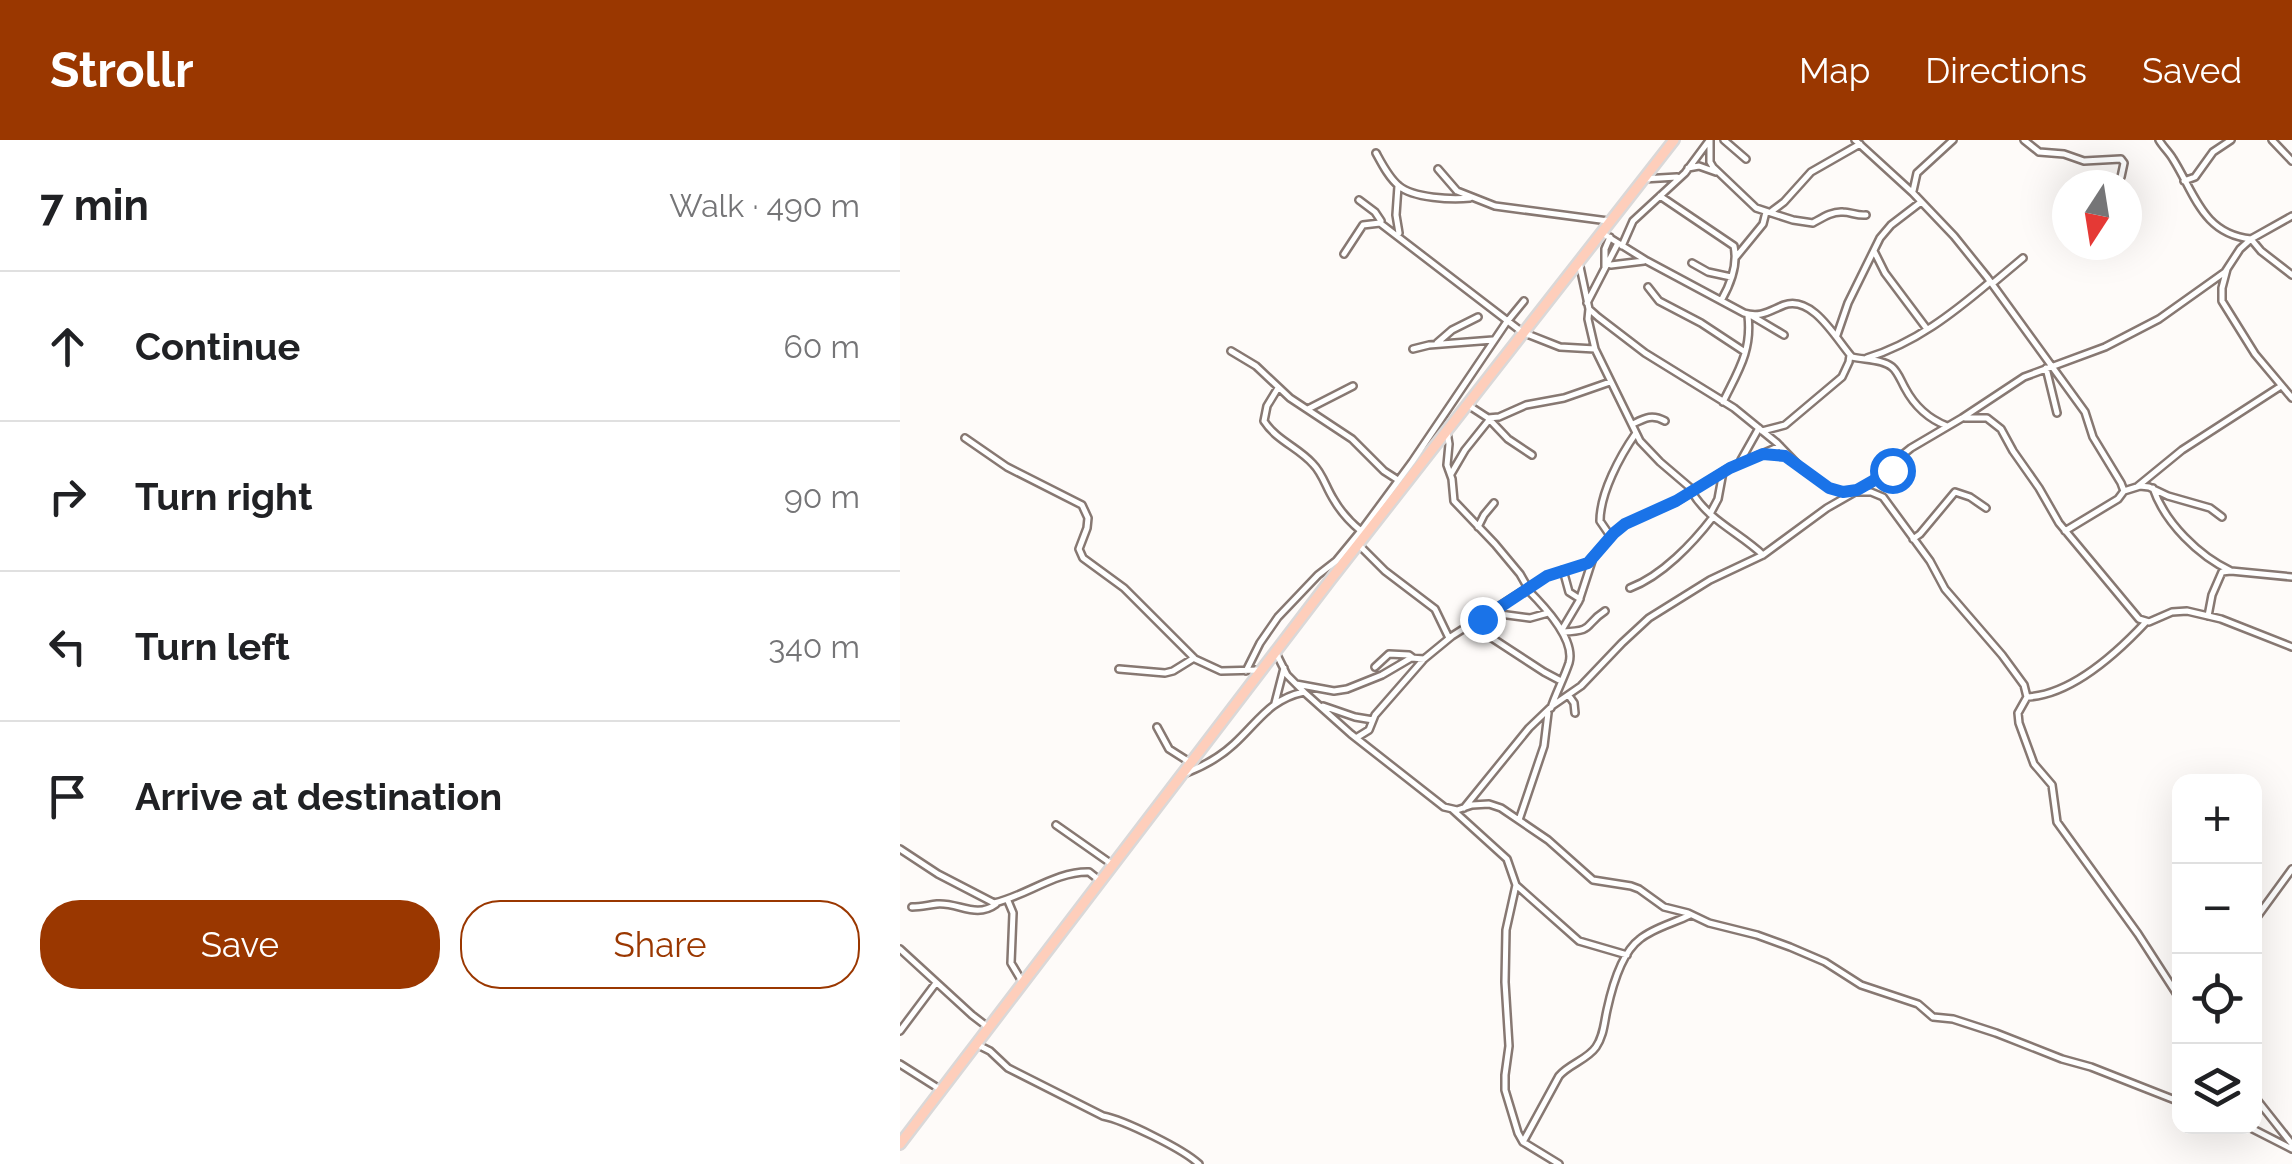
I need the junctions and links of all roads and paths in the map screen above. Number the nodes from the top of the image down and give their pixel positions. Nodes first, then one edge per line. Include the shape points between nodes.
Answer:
1 (1674, 140) edge
2 (1710, 140) edge
3 (1724, 140) edge
4 (1953, 140) edge
5 (2024, 140) edge
6 (2159, 140) edge
7 (2231, 140) edge
8 (2272, 140) edge
9 (1858, 142) edge
10 (1376, 153) dead end
11 (1746, 159) dead end
12 (2292, 161) edge
13 (1688, 168) junction
14 (1438, 169) dead end
15 (2123, 170) edge
16 (1719, 173) junction
17 (1680, 177) junction
18 (1643, 178) junction
19 (2184, 181) junction
20 (1398, 186) junction
21 (1913, 193) junction
22 (1660, 196) junction
23 (1473, 198) junction
24 (1359, 200) dead end
25 (1921, 202) junction
26 (1768, 212) junction
27 (1866, 215) dead end
28 (2292, 216) edge
29 (1608, 222) junction
30 (1382, 224) junction
31 (1605, 235) junction
32 (1399, 236) junction
33 (2251, 240) junction
34 (1620, 244) junction
35 (1874, 252) junction
36 (1344, 254) dead end
37 (1736, 257) junction
38 (2023, 258) dead end
39 (1579, 260) junction
40 (1647, 261) junction
41 (1692, 263) dead end
42 (2228, 268) junction
43 (1606, 269) junction
44 (2292, 276) edge
45 (1732, 277) junction
46 (1991, 283) junction
47 (1648, 287) dead end
48 (1722, 299) junction
49 (1524, 302) dead end
50 (1588, 306) junction
51 (1750, 314) junction
52 (1478, 318) dead end
53 (1509, 320) junction
54 (1927, 329) junction
55 (1522, 332) junction
56 (1784, 335) dead end
57 (1836, 336) junction
58 (1496, 338) junction
59 (1473, 343) junction
60 (1434, 345) junction
61 (1413, 349) dead end
62 (1594, 349) junction
63 (1231, 350) dead end
64 (1745, 352) junction
65 (1850, 355) junction
66 (1483, 358) junction
67 (1865, 359) junction
68 (2049, 368) junction
69 (1610, 382) junction
70 (1353, 386) dead end
71 (2282, 386) junction
72 (1278, 388) junction
73 (2292, 398) edge
74 (1723, 402) junction
75 (1467, 405) junction
76 (1308, 409) junction
77 (2057, 413) dead end
78 (1489, 418) junction
79 (1962, 418) junction
80 (1664, 422) dead end
81 (1633, 424) junction
82 (1782, 426) junction
83 (1947, 426) junction
84 (1761, 430) junction
85 (1447, 432) junction
86 (1636, 433) junction
87 (965, 438) dead end
88 (1778, 444) junction
89 (1763, 454) junction
90 (1532, 455) dead end
91 (1740, 463) junction
92 (1796, 463) junction
93 (1724, 472) junction
94 (1450, 474) junction
95 (1398, 480) junction
96 (2138, 486) junction
97 (2154, 488) junction
98 (1857, 490) junction
99 (1693, 491) junction
100 (2124, 492) junction
101 (1494, 503) dead end
102 (1986, 508) dead end
103 (1712, 516) junction
104 (2222, 517) dead end
105 (1478, 527) junction
106 (1360, 531) junction
107 (2065, 531) junction
108 (1611, 537) junction
109 (1913, 539) junction
110 (1358, 545) junction
111 (1763, 555) junction
112 (1592, 558) junction
113 (1562, 570) junction
114 (2231, 571) junction
115 (2292, 577) edge
116 (1630, 588) dead end
117 (1528, 589) junction
118 (1580, 599) junction
119 (1604, 611) dead end
120 (1491, 613) junction
121 (1548, 613) junction
122 (2208, 616) junction
123 (2146, 622) junction
124 (1472, 625) junction
125 (1562, 630) junction
126 (1450, 638) junction
127 (2292, 647) edge
128 (1276, 652) junction
129 (1194, 658) junction
130 (1413, 658) junction
131 (1424, 659) junction
132 (1375, 667) dead end
133 (1284, 668) junction
134 (1120, 669) dead end
135 (1262, 669) junction
136 (1246, 671) junction
137 (1560, 680) junction
138 (1296, 684) junction
139 (1304, 692) junction
140 (1569, 696) junction
141 (2027, 697) junction
142 (1275, 702) junction
143 (1321, 706) junction
144 (1550, 709) junction
145 (1575, 713) dead end
146 (1373, 720) junction
147 (1157, 726) dead end
148 (1356, 738) junction
149 (1190, 763) junction
150 (1182, 775) junction
151 (1464, 808) junction
152 (1453, 810) junction
153 (1520, 820) junction
154 (1056, 825) dead end
155 (900, 849) edge
156 (1113, 865) junction
157 (2292, 869) edge
158 (1099, 883) junction
159 (1516, 886) junction
160 (1008, 900) junction
161 (998, 902) junction
162 (912, 907) dead end
163 (2262, 910) edge
164 (1692, 914) junction
165 (900, 949) edge
166 (1627, 955) junction
167 (936, 983) junction
168 (1023, 983) junction
169 (2172, 987) edge
170 (989, 1028) junction
171 (900, 1031) edge
172 (976, 1044) junction
173 (900, 1064) edge
174 (941, 1090) junction
175 (2172, 1099) edge
176 (2262, 1107) edge
177 (2262, 1133) edge
178 (1523, 1142) junction
179 (900, 1144) edge
180 (2292, 1146) edge
181 (1199, 1164) edge
182 (1559, 1164) edge

1 - 18 main road
2 - 13 street
2 - 16 street via 1710,162
3 - 11 street
4 - 21 street via 1918,173
5 - 15 street via 2039,152 2084,161 2121,159
6 - 19 street
7 - 19 street
8 - 12 street
9 - 21 street
9 - 26 street via 1811,172
10 - 20 street
13 - 16 street
13 - 17 street
14 - 23 street
16 - 26 street
17 - 18 street
17 - 22 street
18 - 29 main road
19 - 33 street via 2211,222
20 - 23 street via 1441,199
20 - 32 street
21 - 25 street
22 - 34 street
22 - 37 street via 1730,241
23 - 29 street
24 - 30 street
25 - 35 street via 1884,232
25 - 46 street
26 - 27 street via 1812,223 1840,212
26 - 37 street
28 - 33 street
29 - 31 main road
30 - 32 street
30 - 36 street via 1362,225
31 - 34 street
31 - 39 main road
31 - 43 street
32 - 53 street
33 - 42 street
33 - 44 street
34 - 40 street
34 - 43 street
35 - 54 street
35 - 57 street
37 - 45 street
38 - 46 street
39 - 50 street
39 - 55 main road
40 - 43 street
40 - 48 street
41 - 45 street
42 - 68 street via 2160,319
42 - 71 street via 2222,301
43 - 50 street
45 - 48 street
46 - 54 street
46 - 68 street
47 - 64 street via 1658,301
48 - 51 street
49 - 53 street
50 - 62 street
50 - 74 street
51 - 56 street
51 - 57 street via 1796,302
51 - 64 street
52 - 60 street
53 - 55 street
53 - 58 street
54 - 67 street
55 - 62 street
55 - 75 main road
57 - 65 street
58 - 59 street
58 - 66 street
59 - 60 street
59 - 66 street
60 - 61 street
62 - 69 street
63 - 72 street
64 - 74 street
65 - 67 street
65 - 82 street via 1842,377
66 - 95 street
67 - 83 street via 1893,368 1918,406
68 - 77 street
68 - 79 street
68 - 100 street via 2085,412
69 - 78 street
69 - 81 street
70 - 76 street
71 - 73 street
71 - 96 street
72 - 76 street
72 - 106 street via 1264,420 1314,465
74 - 84 street
75 - 78 street
75 - 85 main road
76 - 95 street
78 - 90 street
78 - 94 street
79 - 83 street
79 - 107 street via 1987,418 2001,429
80 - 81 street via 1647,416
81 - 86 street
82 - 84 street
82 - 88 street
83 - 98 street
84 - 88 street
84 - 91 street
85 - 94 street
85 - 110 main road
86 - 99 street
86 - 108 street via 1601,504 1600,521
87 - 129 street via 1082,505 1088,518 1082,558 1124,588
88 - 89 street
88 - 92 street
89 - 91 street
89 - 92 street
91 - 93 street
92 - 98 street via 1829,488
93 - 99 street
93 - 103 street
94 - 105 street via 1454,501
95 - 106 street
96 - 97 street
96 - 100 street
97 - 104 street
97 - 114 street via 2180,531
98 - 109 street via 1883,496
98 - 111 street
99 - 103 street
99 - 108 street
100 - 107 street
101 - 105 street
102 - 109 street via 1955,492
103 - 111 street
103 - 116 street via 1690,545
105 - 117 street
106 - 136 street via 1278,617
107 - 123 street
108 - 112 street
109 - 141 street
110 - 126 street via 1435,609
110 - 128 main road
111 - 140 street via 1650,618
112 - 113 street
112 - 118 street
113 - 117 street
113 - 118 street
114 - 115 street
114 - 122 street via 2217,580
117 - 120 street
117 - 121 street
118 - 125 street
119 - 125 street via 1584,630
120 - 121 street
120 - 124 street
121 - 125 street
122 - 123 street via 2177,610
122 - 127 street
123 - 141 street via 2084,675 2056,692
124 - 126 street
124 - 137 street
125 - 137 street via 1570,658
126 - 131 street
128 - 133 street
128 - 135 main road
129 - 134 street via 1164,673
129 - 136 street via 1221,671
130 - 131 street
130 - 132 street via 1389,654
130 - 138 street via 1348,689
131 - 146 street
133 - 138 street
133 - 142 street
135 - 136 street
135 - 149 main road
137 - 144 street
138 - 139 street
139 - 142 street
139 - 143 street
140 - 144 street
140 - 145 street
141 - 169 street via 2019,723 2034,764 2052,785 2057,822
142 - 150 street via 1222,754
143 - 146 street
143 - 148 street
144 - 151 street
144 - 153 street
146 - 148 street
147 - 149 street via 1170,749
148 - 152 street
149 - 150 main road
150 - 156 main road
151 - 152 street
151 - 153 street via 1489,804
152 - 159 street via 1508,859
153 - 164 street via 1594,880 1639,888 1664,907
154 - 156 street
155 - 161 street
156 - 158 main road
157 - 163 street
158 - 160 street via 1089,872 1073,873
158 - 168 main road
159 - 166 street via 1579,941
159 - 178 street via 1506,930 1510,1046 1504,1075
160 - 161 street
160 - 168 street via 1010,962
161 - 162 street via 987,910 940,903
164 - 166 street via 1640,938
164 - 175 street via 1825,962 1861,985 1918,1004 1933,1018 1996,1033
165 - 167 street
166 - 178 street via 1598,1044 1558,1076
167 - 170 street
167 - 171 street
168 - 170 main road
170 - 172 main road
172 - 174 main road
172 - 181 street via 1016,1072
173 - 174 street
174 - 179 main road
176 - 180 street
177 - 180 street
178 - 182 street

